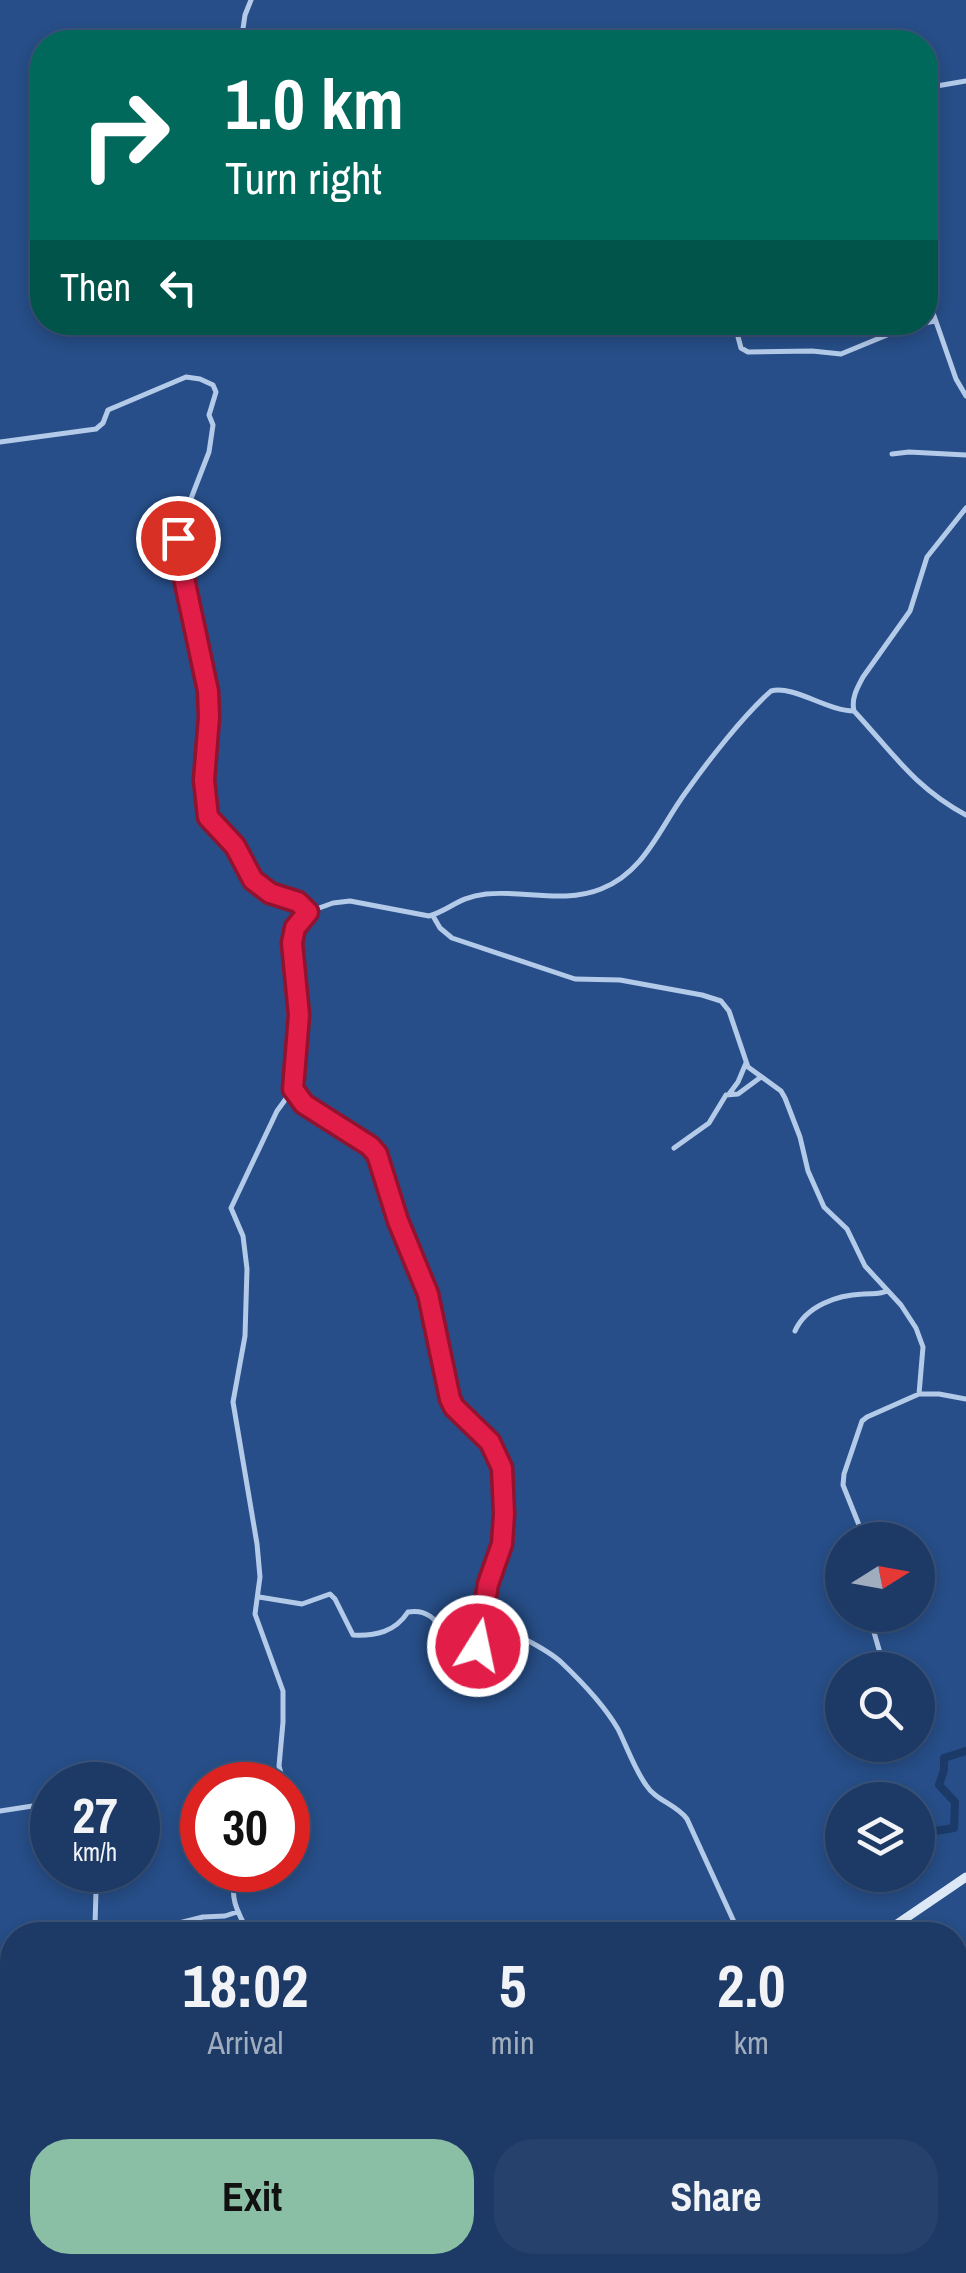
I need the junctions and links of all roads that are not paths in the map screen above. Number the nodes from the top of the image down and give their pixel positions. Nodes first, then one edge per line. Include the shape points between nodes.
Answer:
1 (251, 0) edge
2 (243, 30) edge
3 (966, 81) edge
4 (938, 86) edge
5 (938, 329) edge
6 (738, 335) edge
7 (887, 335) edge
8 (966, 396) edge
9 (0, 442) edge
10 (892, 454) dead end
11 (966, 455) edge
12 (966, 508) edge
13 (854, 711) junction
14 (966, 815) edge
15 (308, 912) junction
16 (432, 916) junction
17 (746, 1063) junction
18 (761, 1078) junction
19 (293, 1089) junction
20 (729, 1094) junction
21 (674, 1148) dead end
22 (887, 1291) junction
23 (796, 1331) dead end
24 (920, 1394) junction
25 (966, 1399) edge
26 (858, 1522) edge
27 (258, 1597) junction
28 (485, 1612) junction
29 (278, 1762) edge
30 (30, 1806) edge
31 (0, 1811) edge
32 (966, 1878) edge
33 (96, 1892) edge
34 (234, 1892) edge
35 (238, 1912) junction
36 (95, 1922) edge
37 (183, 1922) edge
38 (243, 1922) edge
39 (734, 1922) edge
40 (900, 1922) edge

1 - 2 street
3 - 4 street
5 - 8 street
6 - 7 street via 748,352 840,354
9 - 15 street via 96,429 108,410 186,376 214,385 209,452 178,545 209,702 206,809 253,880
10 - 11 street
12 - 13 street via 926,557 910,611 862,677
13 - 14 street via 919,784
13 - 16 street via 774,689 685,793 644,857 611,885 556,897 474,896
15 - 16 street via 350,901
15 - 19 street via 292,943 299,1015
16 - 17 street via 452,938 564,976 631,981 721,1001
17 - 18 street
17 - 20 street
18 - 20 street
18 - 22 street via 785,1098 824,1208 847,1229 864,1266
19 - 27 street via 231,1208 246,1269 233,1402 257,1544
19 - 28 street via 304,1104 377,1154 428,1294 450,1399 499,1458 502,1544
20 - 21 street via 708,1123
22 - 23 street via 823,1303
22 - 24 street via 921,1339
24 - 25 street
24 - 26 street via 862,1422 843,1485
27 - 28 street via 302,1604 330,1594 352,1635 377,1634 419,1611 470,1650 476,1649
27 - 29 street via 256,1614 282,1692
28 - 39 street via 559,1660 613,1722 647,1787 687,1820
30 - 31 street
32 - 40 main road
33 - 36 street
34 - 35 street
35 - 37 street
35 - 38 street

